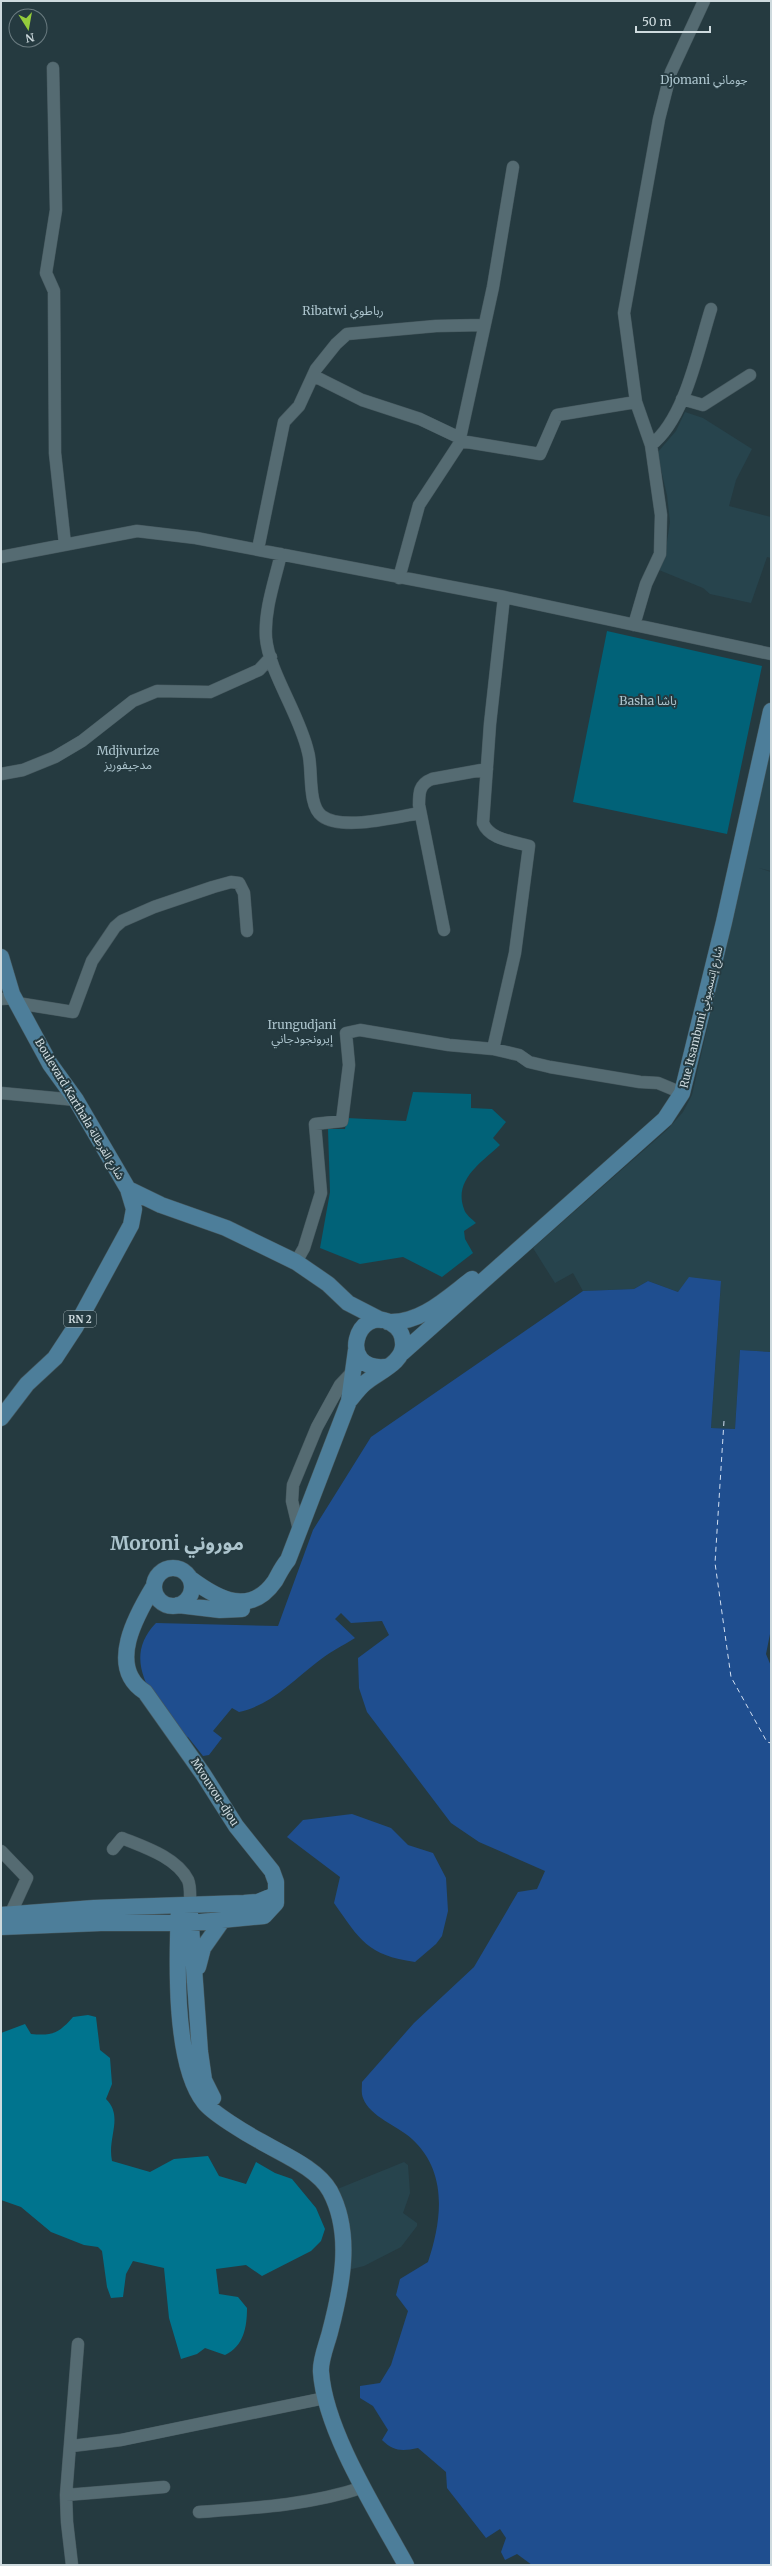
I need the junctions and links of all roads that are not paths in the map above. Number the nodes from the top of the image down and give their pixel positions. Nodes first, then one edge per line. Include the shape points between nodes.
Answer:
1 (704, 1) edge
2 (53, 68) dead end
3 (513, 167) dead end
4 (711, 309) dead end
5 (483, 325) junction
6 (750, 375) dead end
7 (314, 376) junction
8 (682, 399) junction
9 (636, 402) junction
10 (461, 440) junction
11 (651, 446) junction
12 (66, 544) junction
13 (258, 549) junction
14 (281, 554) junction
15 (1, 558) edge
16 (399, 578) junction
17 (504, 597) junction
18 (634, 625) junction
19 (771, 654) edge
20 (271, 657) junction
21 (771, 711) edge
22 (487, 769) junction
23 (1, 774) edge
24 (420, 813) junction
25 (444, 930) dead end
26 (247, 931) dead end
27 (1, 957) edge
28 (11, 1000) edge
29 (493, 1049) junction
30 (1, 1093) edge
31 (682, 1093) junction
32 (76, 1100) junction
33 (128, 1189) junction
34 (161, 1205) junction
35 (133, 1215) junction
36 (296, 1262) junction
37 (494, 1271) junction
38 (348, 1303) junction
39 (385, 1321) junction
40 (357, 1342) junction
41 (402, 1352) junction
42 (386, 1367) junction
43 (354, 1370) junction
44 (349, 1401) junction
45 (1, 1418) edge
46 (299, 1530) junction
47 (288, 1560) junction
48 (191, 1579) junction
49 (154, 1586) junction
50 (174, 1606) junction
51 (145, 1692) junction
52 (113, 1849) dead end
53 (1, 1851) edge
54 (275, 1895) junction
55 (185, 1906) junction
56 (5, 1921) edge
57 (222, 1921) junction
58 (184, 1923) junction
59 (195, 1987) junction
60 (220, 2114) junction
61 (78, 2344) dead end
62 (325, 2398) junction
63 (72, 2446) junction
64 (164, 2487) dead end
65 (364, 2487) junction
66 (66, 2495) junction
67 (199, 2512) dead end
68 (72, 2565) edge
69 (406, 2565) edge

1 - 9 street via 671,72 659,119 624,313
2 - 12 street via 56,210 46,273 54,290 55,453
3 - 5 street via 493,286
4 - 8 street
5 - 7 street via 436,326 347,334 316,369
5 - 10 street
6 - 8 street via 703,404
7 - 10 street via 362,400 420,419
7 - 13 street via 299,406 284,422
8 - 11 street via 661,438
9 - 10 street via 557,415 540,454
9 - 11 street
10 - 16 street via 419,505
11 - 18 street via 661,515 660,554 646,584
12 - 13 street via 137,531
12 - 15 street
13 - 14 street
14 - 16 street
14 - 20 street via 267,616 266,637
16 - 17 street
17 - 18 street
17 - 22 street
18 - 19 street
20 - 23 street via 259,670 210,692 157,691 133,701 82,741 55,757 23,770
20 - 24 street via 308,751 313,800 318,812 327,818 348,822
21 - 31 main road, Rue Itsambuni شارع إتسمبوني
22 - 24 street via 441,776 424,783 419,796
22 - 29 street via 483,823 486,830 492,835 529,846 518,937
24 - 25 street
26 - 28 street via 244,893 239,883 231,882 154,907 115,927 92,961 73,1012
27 - 28 main road, Boulevard Karthala شارع القرطالة
28 - 32 main road, Boulevard Karthala شارع القرطالة via 50,1064
29 - 31 street via 519,1055 529,1062 550,1067 640,1082 651,1080
29 - 36 street via 449,1045 360,1030 346,1033 349,1065 342,1121 315,1124 320,1193 304,1248
30 - 32 street
31 - 37 main road, Rue Itsambuni شارع إتسمبوني via 665,1119
32 - 33 main road, Boulevard Karthala شارع القرطالة
33 - 34 main road
33 - 35 main road, Boulevard Karthala شارع القرطالة via 133,1204
34 - 35 main road
34 - 36 main road via 226,1228
35 - 45 main road, RN 2 via 76,1326 55,1358 27,1384
36 - 38 main road via 328,1284
37 - 39 main road, Rue Itsambuni شارع إتسمبوني via 473,1278 423,1314 402,1321
37 - 41 main road, Rue Itsambuni شارع إتسمبوني
38 - 39 main road
38 - 40 main road
39 - 40 main road via 367,1324
39 - 41 main road via 395,1325 403,1338
40 - 42 main road via 359,1356 371,1366
40 - 43 main road
41 - 42 main road via 398,1359
42 - 44 main road via 364,1384
43 - 44 main road
43 - 46 street via 336,1392 317,1427 293,1485 292,1501
44 - 46 main road
46 - 47 main road
47 - 48 main road via 268,1588 260,1596 247,1601 227,1601
47 - 50 main road via 285,1582 277,1593 264,1602 235,1610
48 - 49 main road via 182,1570 170,1568 159,1574
48 - 50 main road via 191,1595
49 - 50 main road via 157,1597
49 - 51 main road, Mvouvou-djou via 135,1618 128,1645 131,1676 137,1686
50 - 51 main road, Mvouvou-djou via 151,1612 140,1629 134,1658
51 - 54 main road, Mvouvou-djou via 236,1826 272,1871 276,1882
52 - 55 street via 122,1838 156,1852 177,1867 188,1880
53 - 56 street via 28,1878
54 - 55 main road via 258,1902
54 - 57 main road, Mvouvou-djou via 274,1908 264,1916
55 - 56 main road via 94,1908
55 - 58 main road
56 - 58 main road, Mvouvou-djou
57 - 58 main road, Mvouvou-djou
57 - 59 main road via 211,1934 199,1959
58 - 59 main road
58 - 60 main road via 178,1990 182,2034 189,2068 201,2098 205,2104
59 - 60 main road via 204,2080
60 - 62 main road via 246,2134 308,2169 330,2191 340,2216 343,2229 340,2294 320,2369
61 - 63 street
62 - 63 street via 121,2440
62 - 65 main road via 335,2428
63 - 66 street
64 - 66 street
65 - 67 street via 305,2503 270,2508
65 - 69 main road
66 - 68 street via 66,2522

